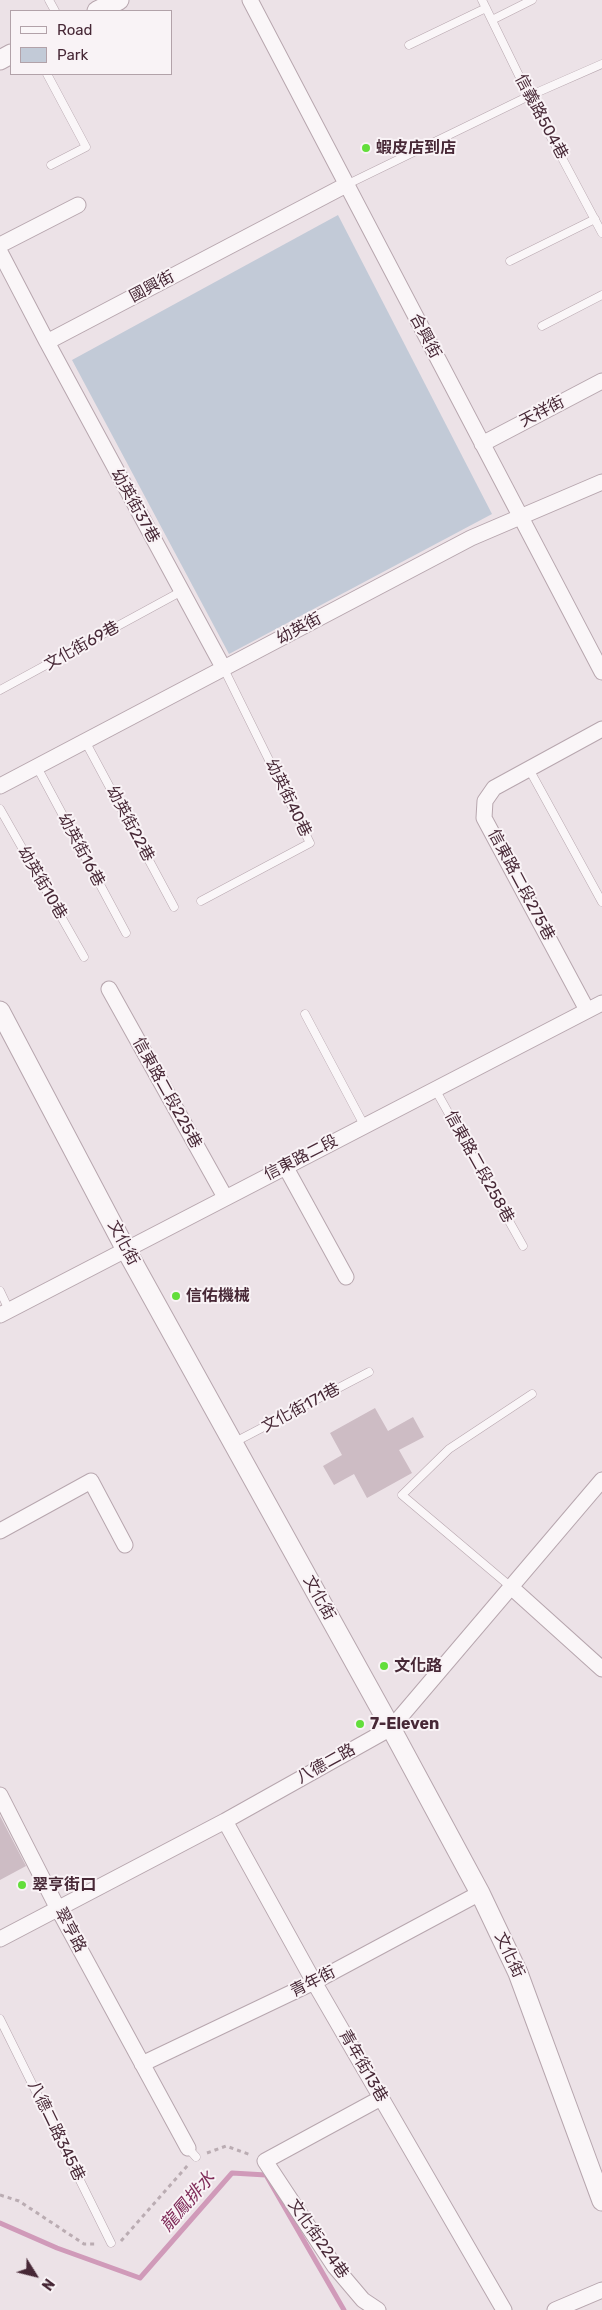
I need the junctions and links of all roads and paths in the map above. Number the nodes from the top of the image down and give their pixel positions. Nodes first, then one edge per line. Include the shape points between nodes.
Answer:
1 (119, 0) edge
2 (250, 0) edge
3 (532, 0) edge
4 (484, 4) edge
5 (99, 10) edge
6 (492, 20) junction
7 (409, 44) dead end
8 (602, 64) edge
9 (48, 75) edge
10 (529, 96) junction
11 (51, 165) dead end
12 (346, 185) junction
13 (78, 205) dead end
14 (595, 219) junction
15 (602, 233) edge
16 (0, 245) edge
17 (0, 252) edge
18 (510, 261) dead end
19 (602, 295) edge
20 (542, 326) dead end
21 (47, 342) junction
22 (602, 381) edge
23 (482, 444) junction
24 (602, 482) edge
25 (520, 517) junction
26 (182, 591) junction
27 (224, 669) junction
28 (602, 672) edge
29 (0, 690) edge
30 (602, 729) edge
31 (86, 741) junction
32 (37, 767) junction
33 (529, 769) junction
34 (0, 786) edge
35 (0, 809) edge
36 (201, 902) dead end
37 (602, 902) edge
38 (174, 907) dead end
39 (126, 933) dead end
40 (84, 957) dead end
41 (109, 989) dead end
42 (602, 1002) edge
43 (588, 1010) junction
44 (0, 1011) edge
45 (305, 1014) dead end
46 (435, 1089) junction
47 (364, 1125) junction
48 (285, 1166) junction
49 (225, 1197) junction
50 (523, 1246) dead end
51 (125, 1248) junction
52 (346, 1277) dead end
53 (0, 1291) edge
54 (4, 1313) edge
55 (369, 1372) dead end
56 (532, 1394) dead end
57 (233, 1443) junction
58 (602, 1480) edge
59 (0, 1531) edge
60 (125, 1545) dead end
61 (511, 1587) junction
62 (602, 1669) edge
63 (391, 1728) junction
64 (0, 1795) edge
65 (225, 1821) junction
66 (480, 1893) junction
67 (57, 1907) junction
68 (0, 1939) edge
69 (314, 1982) junction
70 (0, 2020) edge
71 (142, 2064) junction
72 (381, 2098) junction
73 (192, 2152) junction
74 (265, 2161) junction
75 (0, 2194) edge
76 (602, 2201) edge
77 (111, 2243) junction
78 (602, 2290) edge
79 (378, 2310) edge
80 (504, 2310) edge
81 (555, 2310) edge

1 - 5 street
2 - 12 street, 合興街
3 - 6 lane
4 - 6 lane, 信義路504巷
4 - 7 lane
6 - 10 lane, 信義路504巷
8 - 10 lane
9 - 11 lane via 86,147
10 - 12 lane
10 - 14 lane, 信義路504巷
12 - 21 street, 國興街
12 - 23 street, 合興街
13 - 16 street
14 - 15 lane, 信義路504巷
14 - 18 lane
17 - 21 street
19 - 20 lane
21 - 26 street, 幼英街37巷
22 - 23 street, 天祥街
23 - 25 street, 合興街
24 - 25 street, 幼英街
25 - 27 street, 幼英街 via 471,538
25 - 28 street, 合興街
26 - 27 street, 幼英街37巷
26 - 29 lane, 文化街69巷
27 - 31 street, 幼英街
27 - 36 lane, 幼英街40巷 via 310,843
30 - 33 street, 信東路二段275巷
31 - 32 street, 幼英街
31 - 38 lane, 幼英街22巷
32 - 34 street, 幼英街
32 - 39 lane, 幼英街16巷
33 - 37 lane
33 - 43 street, 信東路二段275巷 via 494,788 485,801 484,818
35 - 40 lane, 幼英街10巷
41 - 49 street, 信東路二段225巷
42 - 43 street, 信東路二段
43 - 46 street, 信東路二段
44 - 51 street, 文化街
45 - 47 lane
46 - 47 street, 信東路二段
46 - 50 lane, 信東路二段258巷
47 - 48 street, 信東路二段
48 - 49 street, 信東路二段
48 - 52 street
49 - 51 street, 信東路二段
51 - 54 street, 信東路二段
51 - 57 street, 文化街
53 - 54 lane
55 - 57 lane, 文化街171巷
56 - 61 lane via 449,1449 402,1495
57 - 63 street, 文化街
58 - 61 street, 八德二路
59 - 60 street via 91,1481
61 - 62 street
61 - 63 street, 八德二路
63 - 65 street, 八德二路
63 - 66 street, 文化街
64 - 67 street, 翠亨路
65 - 67 street, 八德二路
65 - 69 street, 青年街13巷
66 - 69 street, 青年街
66 - 76 street, 文化街 via 518,1973
67 - 68 street, 八德二路
67 - 71 street, 翠亨路
69 - 71 street, 青年街
69 - 72 street, 青年街13巷
70 - 77 lane, 八德二路345巷
71 - 73 street, 翠亨路
72 - 74 street
72 - 80 street, 青年街13巷
73 - 74 path via 226,2146
73 - 77 path via 120,2243
74 - 79 street, 文化街224巷 via 334,2266 363,2300
75 - 77 path via 19,2201 84,2244
78 - 81 street

